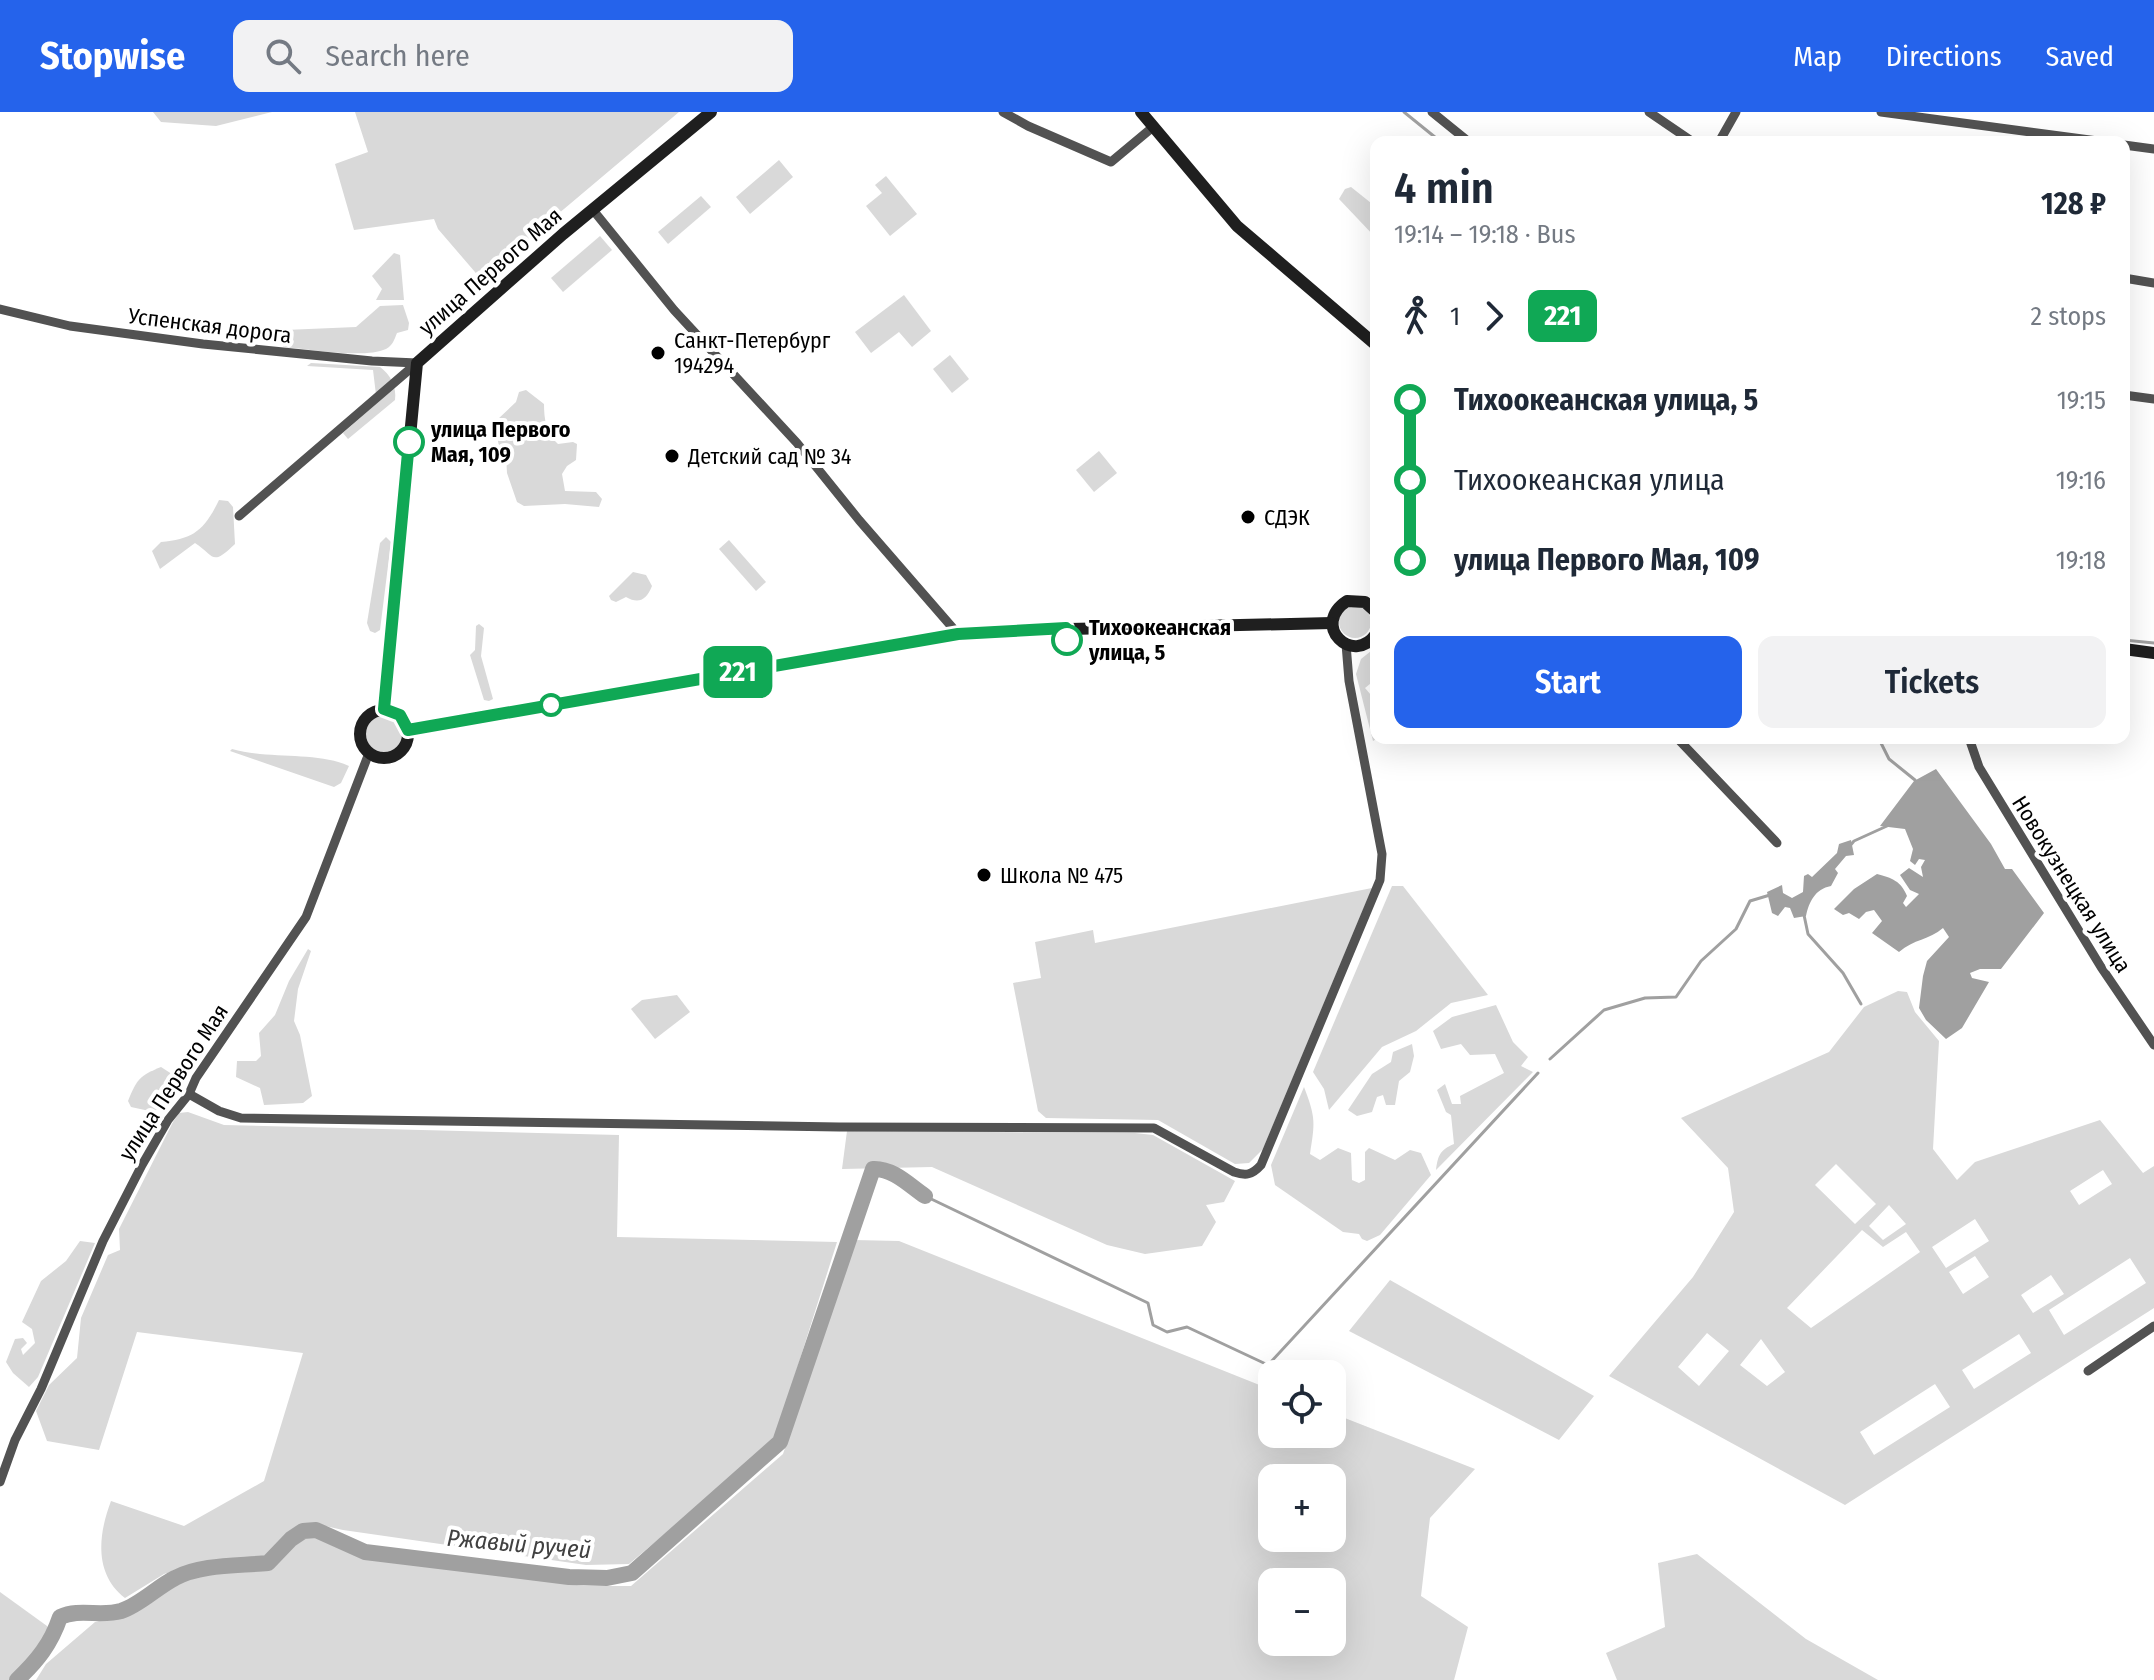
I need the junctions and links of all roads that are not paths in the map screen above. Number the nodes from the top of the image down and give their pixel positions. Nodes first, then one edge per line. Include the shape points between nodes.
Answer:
1 (711, 112) edge
2 (1003, 112) edge
3 (1141, 112) edge
4 (1432, 112) edge
5 (1649, 112) edge
6 (1736, 112) edge
7 (1881, 112) edge
8 (1153, 127) junction
9 (1462, 136) edge
10 (1684, 136) edge
11 (1722, 136) edge
12 (2060, 136) edge
13 (2130, 146) edge
14 (2154, 149) edge
15 (593, 210) junction
16 (2130, 279) edge
17 (2154, 283) edge
18 (0, 309) edge
19 (1370, 340) edge
20 (417, 363) junction
21 (2130, 396) edge
22 (2154, 399) edge
23 (239, 516) dead end
24 (1370, 607) edge
25 (1332, 623) junction
26 (958, 634) junction
27 (1370, 640) edge
28 (1346, 644) junction
29 (2130, 650) edge
30 (2154, 653) edge
31 (384, 709) junction
32 (408, 730) junction
33 (1683, 744) edge
34 (1971, 744) edge
35 (369, 753) junction
36 (1777, 843) dead end
37 (2154, 1045) edge
38 (189, 1094) junction
39 (2154, 1326) edge
40 (2088, 1371) dead end
41 (0, 1482) edge

1 - 15 street, улица Первого Мая
2 - 8 street via 1111,162
3 - 8 street
4 - 9 street
5 - 10 street
6 - 11 street
7 - 12 street
8 - 19 street via 1237,226
13 - 14 street
15 - 20 street, улица Первого Мая
15 - 26 street
16 - 17 street
18 - 20 street, Успенская дорога via 70,326 203,344
20 - 23 street
20 - 31 street, улица Первого Мая
21 - 22 street
24 - 25 street via 1347,601
25 - 26 street
25 - 28 street
26 - 32 street
27 - 28 street
28 - 38 street via 1382,854 1380,880 1253,1174 1234,1172 1154,1128 241,1118
29 - 30 street
31 - 32 street via 400,715
31 - 35 street via 369,714 360,726 360,741
32 - 35 street via 408,740 396,755
33 - 36 street
34 - 37 street, Новокузнецкая улица via 1979,767
35 - 38 street, улица Первого Мая via 306,917
38 - 41 street, улица Первого Мая via 161,1132 103,1241
39 - 40 street

